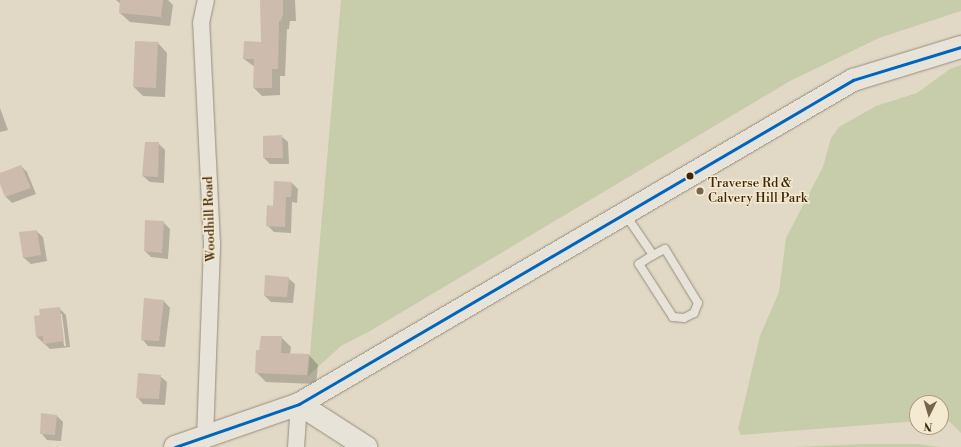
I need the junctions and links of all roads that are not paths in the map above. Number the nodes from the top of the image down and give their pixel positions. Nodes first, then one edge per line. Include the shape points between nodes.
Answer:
1 (206, 0) edge
2 (961, 47) edge
3 (625, 213) junction
4 (653, 255) junction
5 (299, 404) junction
6 (205, 438) junction
7 (175, 447) edge
8 (296, 447) edge
9 (366, 447) edge

1 - 6 street, Woodhill Road via 201,23 212,244
2 - 3 street via 853,80
3 - 4 lane
3 - 5 street
4 - 4 lane via 665,249 698,303 694,313 684,318 673,317 639,264
5 - 6 street
5 - 8 street
5 - 9 street
6 - 7 street

